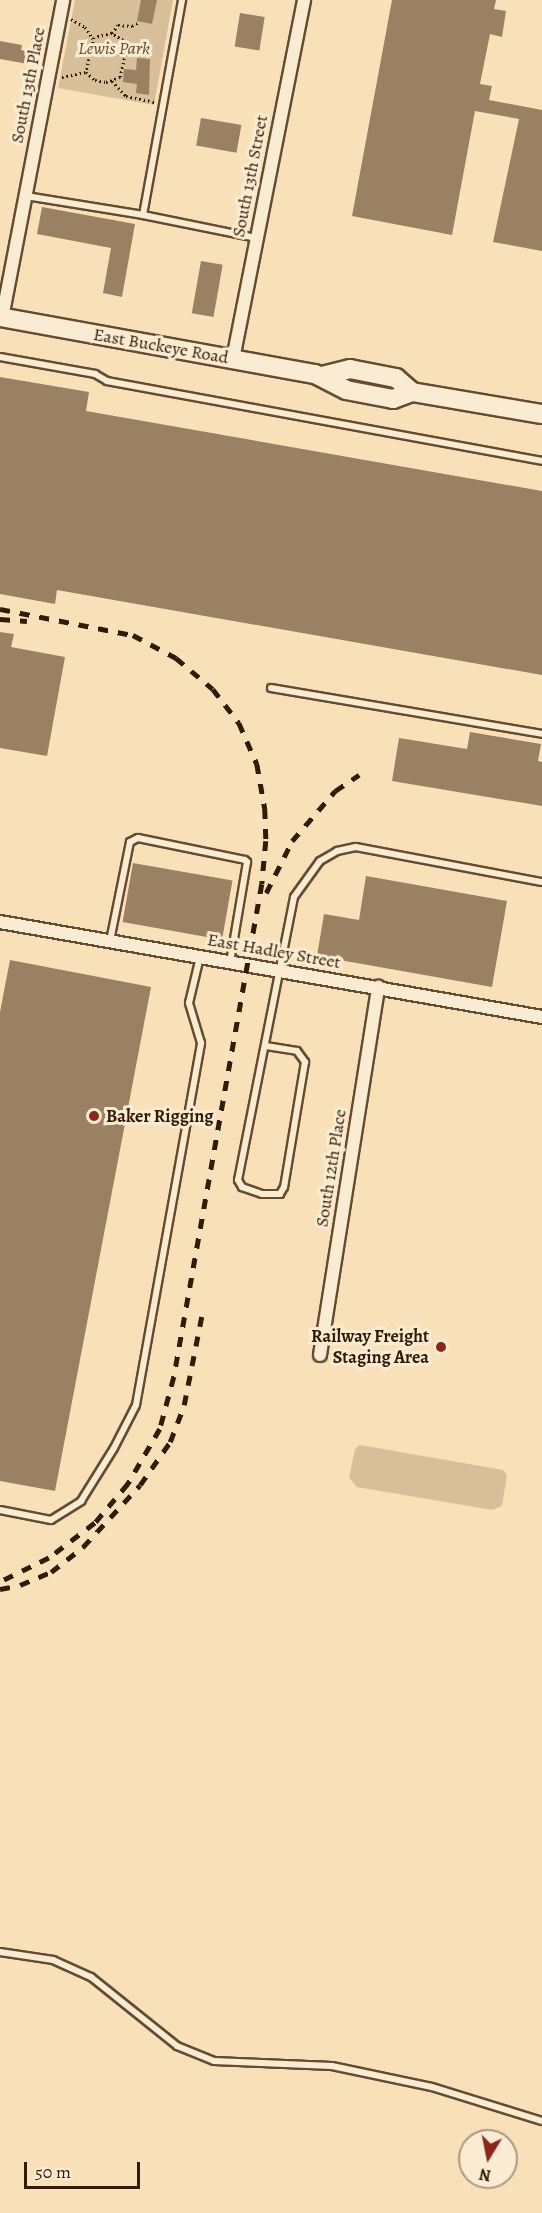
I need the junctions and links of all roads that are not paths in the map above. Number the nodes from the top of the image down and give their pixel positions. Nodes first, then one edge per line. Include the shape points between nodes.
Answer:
1 (63, 0) edge
2 (182, 0) edge
3 (304, 0) edge
4 (26, 196) junction
5 (143, 215) junction
6 (256, 238) junction
7 (1, 318) edge
8 (0, 357) edge
9 (233, 359) junction
10 (542, 414) edge
11 (542, 460) edge
12 (271, 688) dead end
13 (542, 734) edge
14 (542, 882) edge
15 (0, 922) edge
16 (110, 941) junction
17 (200, 957) junction
18 (230, 962) junction
19 (280, 971) junction
20 (378, 987) junction
21 (542, 1017) edge
22 (266, 1046) junction
23 (320, 1355) dead end
24 (0, 1510) edge
25 (0, 1952) edge
26 (542, 2121) edge

1 - 4 street, South 13th Place
2 - 5 lane
3 - 6 street, South 13th Street
4 - 5 lane
4 - 7 street, South 13th Place
5 - 6 lane
6 - 9 street, South 13th Street
7 - 9 main road, East Buckeye Road
8 - 11 lane via 95,374 107,381
9 - 10 main road, East Buckeye Road via 322,376 350,369 396,378 412,392
12 - 13 lane
14 - 19 lane via 356,847 336,851 320,861 294,897
15 - 16 street, East Hadley Street
16 - 17 street, East Hadley Street
16 - 18 lane via 130,842 138,838 247,862
17 - 18 street, East Hadley Street
17 - 24 lane via 189,1003 201,1043 136,1405 81,1501 51,1520
18 - 19 street, East Hadley Street
19 - 20 street, East Hadley Street
19 - 22 lane
20 - 21 street, East Hadley Street
20 - 23 street, South 12th Place
22 - 22 lane via 238,1180 242,1187 262,1194 280,1194 305,1062 297,1051
25 - 26 lane via 53,1960 91,1977 177,2046 214,2061 332,2066 432,2087

